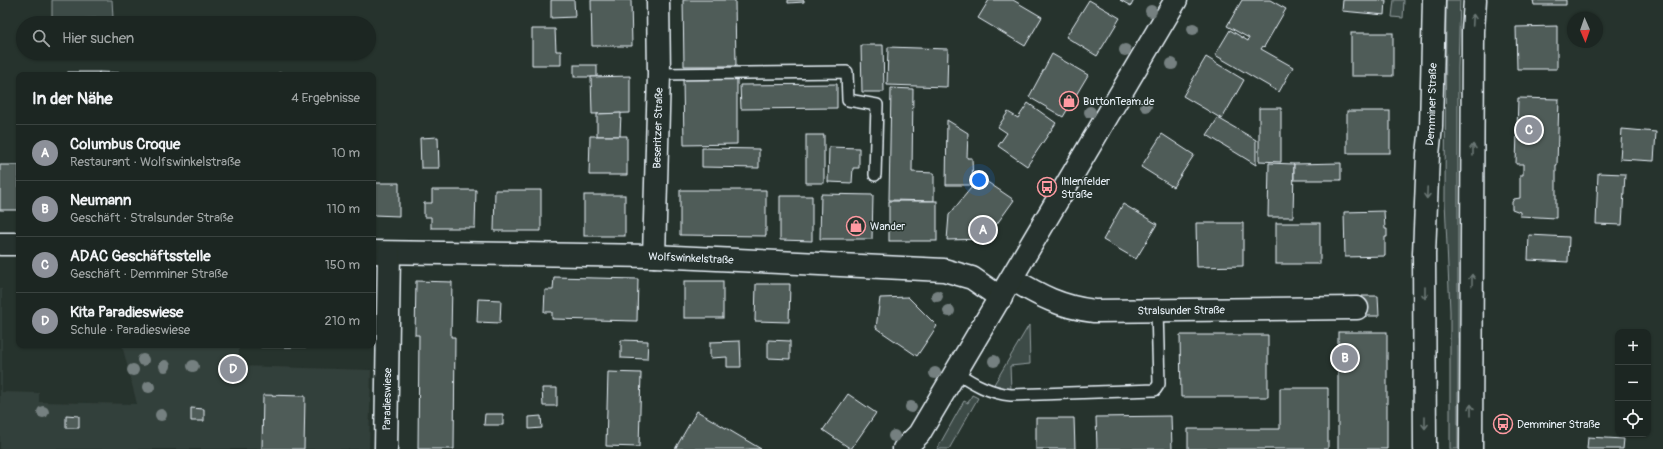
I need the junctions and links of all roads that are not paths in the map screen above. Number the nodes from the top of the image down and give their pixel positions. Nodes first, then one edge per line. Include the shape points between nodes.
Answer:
1 (658, 0) edge
2 (1176, 0) edge
3 (1434, 0) edge
4 (1475, 0) edge
5 (659, 74) junction
6 (875, 175) dead end
7 (0, 244) edge
8 (16, 244) edge
9 (381, 253) edge
10 (654, 256) junction
11 (1012, 279) junction
12 (1000, 298) junction
13 (1357, 308) dead end
14 (1157, 310) junction
15 (956, 372) junction
16 (918, 441) edge
17 (386, 449) edge
18 (904, 449) edge
19 (1425, 449) edge
20 (1471, 449) edge

1 - 5 street, Beseritzer Straße
2 - 11 street
3 -> 19 street, Demminer Straße via 1424,254
20 -> 4 street
5 - 6 lane via 847,72 848,100 877,105
5 - 10 street, Beseritzer Straße
7 - 8 street
9 - 10 street, Wolfswinkelstraße
9 - 17 street, Paradieswiese
10 - 12 street, Wolfswinkelstraße via 944,270 972,278
11 - 12 street
11 - 14 street, Stralsunder Straße via 1043,298 1077,309
12 - 15 street
13 - 14 street, Stralsunder Straße
14 - 15 lane via 1158,384 1155,390 997,394
15 - 16 street
16 - 18 street

